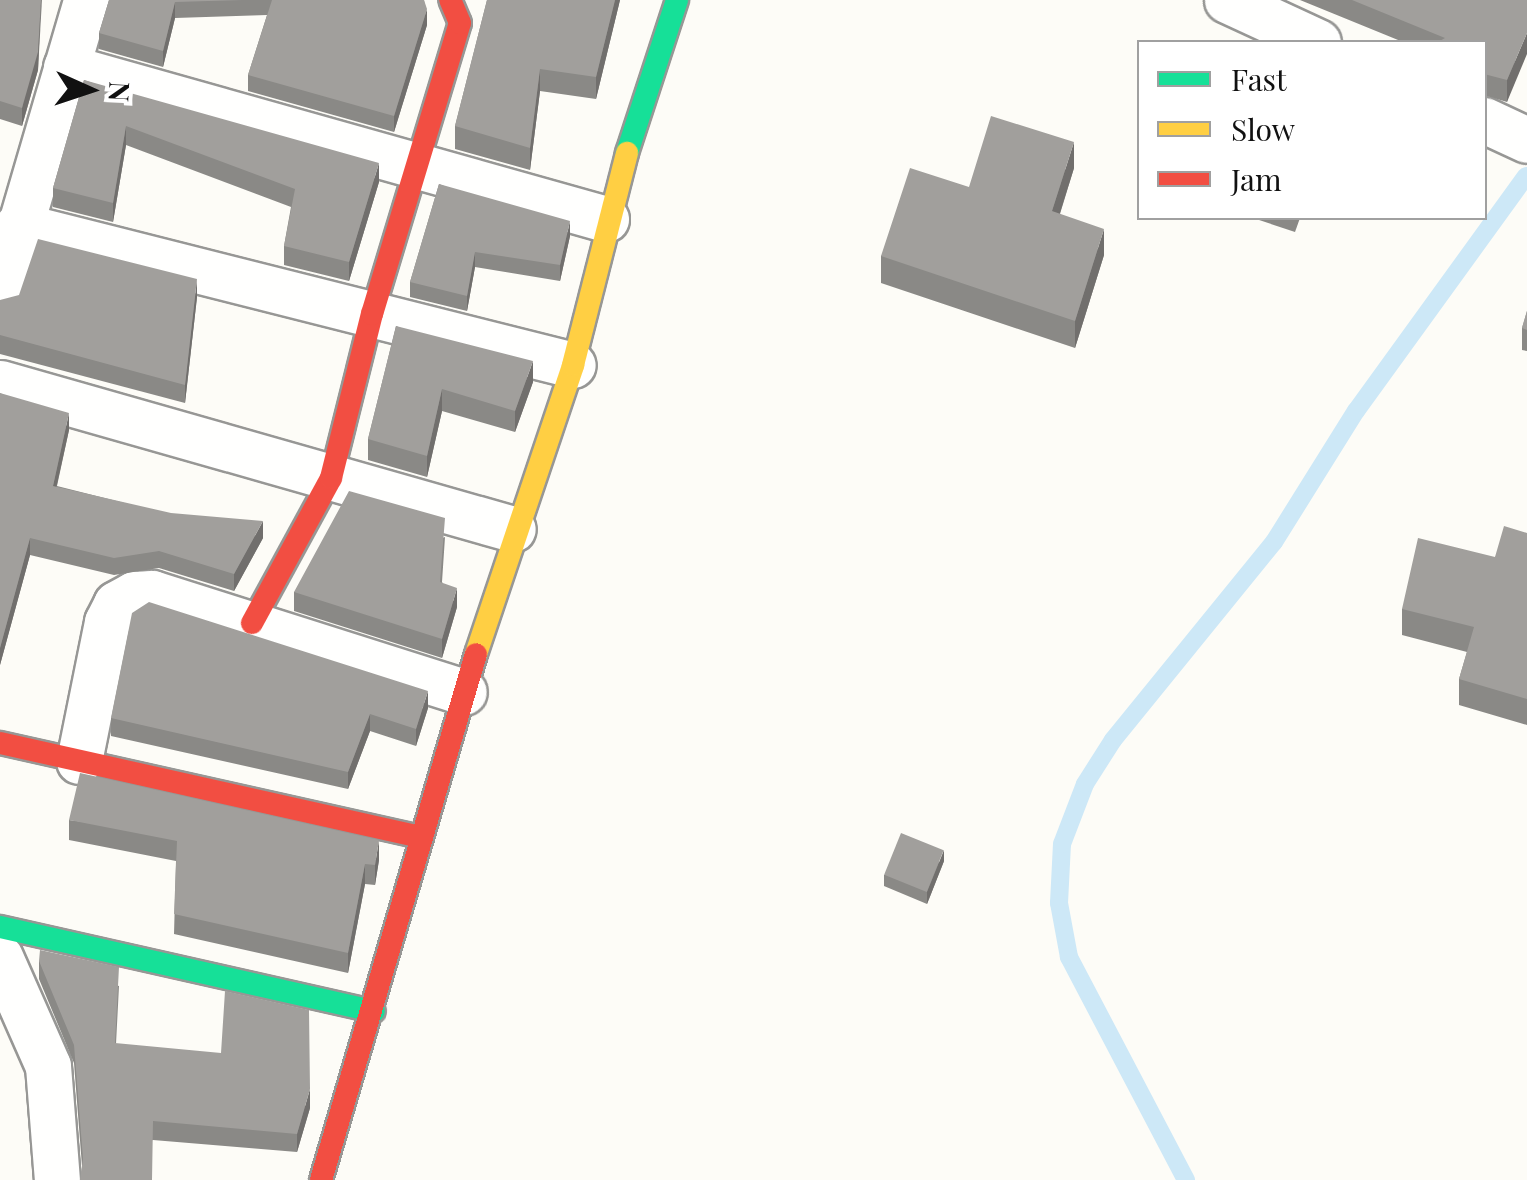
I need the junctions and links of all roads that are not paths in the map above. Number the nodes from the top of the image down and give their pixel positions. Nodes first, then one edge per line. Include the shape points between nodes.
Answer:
1 (86, 0) edge
2 (450, 0) edge
3 (677, 0) edge
4 (1226, 0) edge
5 (1314, 40) edge
6 (66, 66) junction
7 (1487, 121) edge
8 (1527, 140) edge
9 (418, 165) junction
10 (606, 219) junction
11 (18, 225) junction
12 (0, 294) edge
13 (372, 314) junction
14 (573, 365) junction
15 (0, 384) edge
16 (331, 478) junction
17 (513, 530) junction
18 (252, 624) junction
19 (464, 692) junction
20 (0, 743) edge
21 (79, 761) junction
22 (419, 837) junction
23 (0, 927) edge
24 (0, 957) edge
25 (374, 1011) junction
26 (58, 1180) edge
27 (321, 1180) edge

1 - 6 street
2 - 9 street via 460,23
3 - 10 street
4 - 5 street
6 - 9 street
6 - 11 street
7 - 8 street
9 - 10 street
9 - 13 street
10 - 14 street
11 - 12 street
11 - 13 street
13 - 14 street
13 - 16 street
14 - 17 street
15 - 16 street
16 - 17 street
16 - 18 street
17 - 19 street
18 - 19 street
18 - 21 street via 152,593 116,604
19 - 22 street
20 - 21 street
21 - 22 street
22 - 25 street
23 - 25 street
24 - 26 street via 48,1066
25 - 27 street

